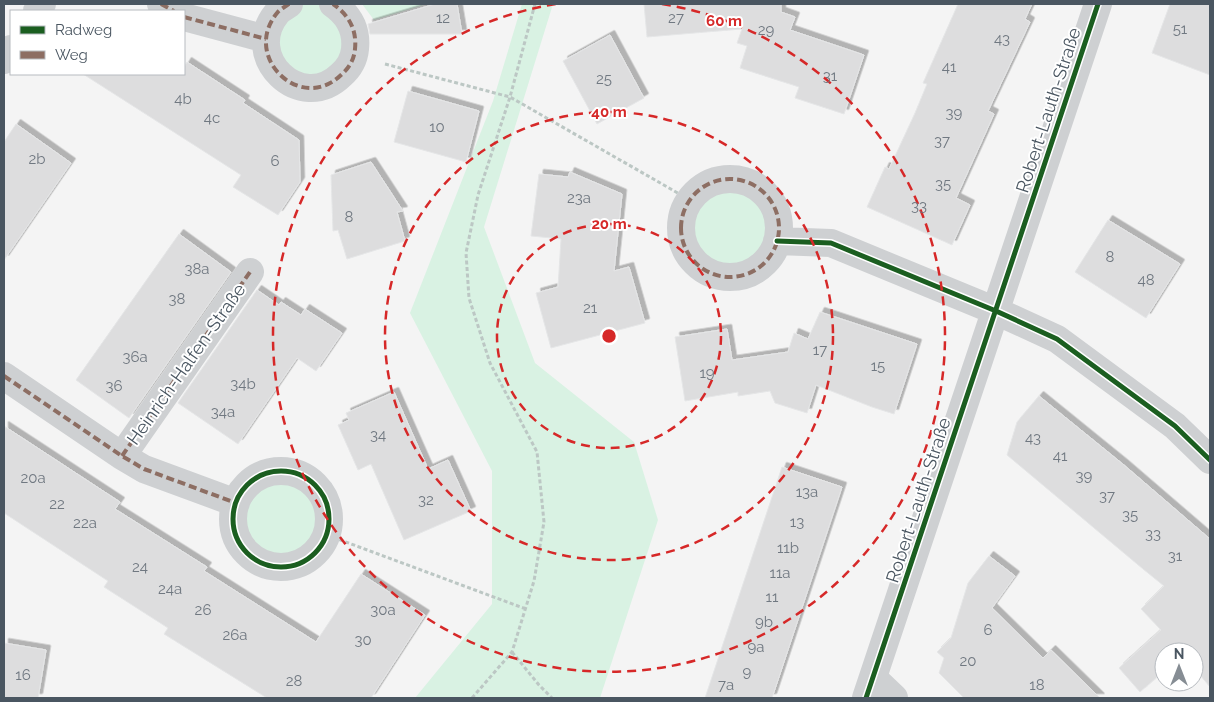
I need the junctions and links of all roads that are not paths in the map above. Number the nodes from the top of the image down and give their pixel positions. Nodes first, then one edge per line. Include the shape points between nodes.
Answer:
1 (161, 4) edge
2 (289, 4) edge
3 (333, 4) edge
4 (1098, 4) edge
5 (172, 10) edge
6 (185, 17) edge
7 (266, 39) junction
8 (778, 241) junction
9 (250, 272) dead end
10 (996, 311) junction
11 (4, 376) edge
12 (122, 456) junction
13 (1210, 460) edge
14 (236, 503) junction
15 (870, 688) edge
16 (894, 698) edge

1 - 5 street
2 - 7 street via 270,24
3 - 7 street via 346,14 356,42 347,70 336,80 309,88 282,78 272,66
4 - 10 street, Robert-Lauth-Straße
6 - 7 street
8 - 8 street via 758,268 743,276 726,278 696,264 686,250 681,234 682,217 690,200 712,182 727,179 743,181 768,197 776,211
8 - 10 street via 830,243
9 - 12 street, Heinrich-Halfen-Straße
10 - 13 street via 1057,339 1175,426
10 - 15 street, Robert-Lauth-Straße
11 - 12 street, Heinrich-Halfen-Straße
12 - 14 street, Heinrich-Halfen-Straße via 144,469
14 - 14 street via 244,488 256,478 272,472 289,472 304,477 326,502 330,518 327,535 315,553 295,565 280,568 265,565 252,558 235,533
15 - 16 street

